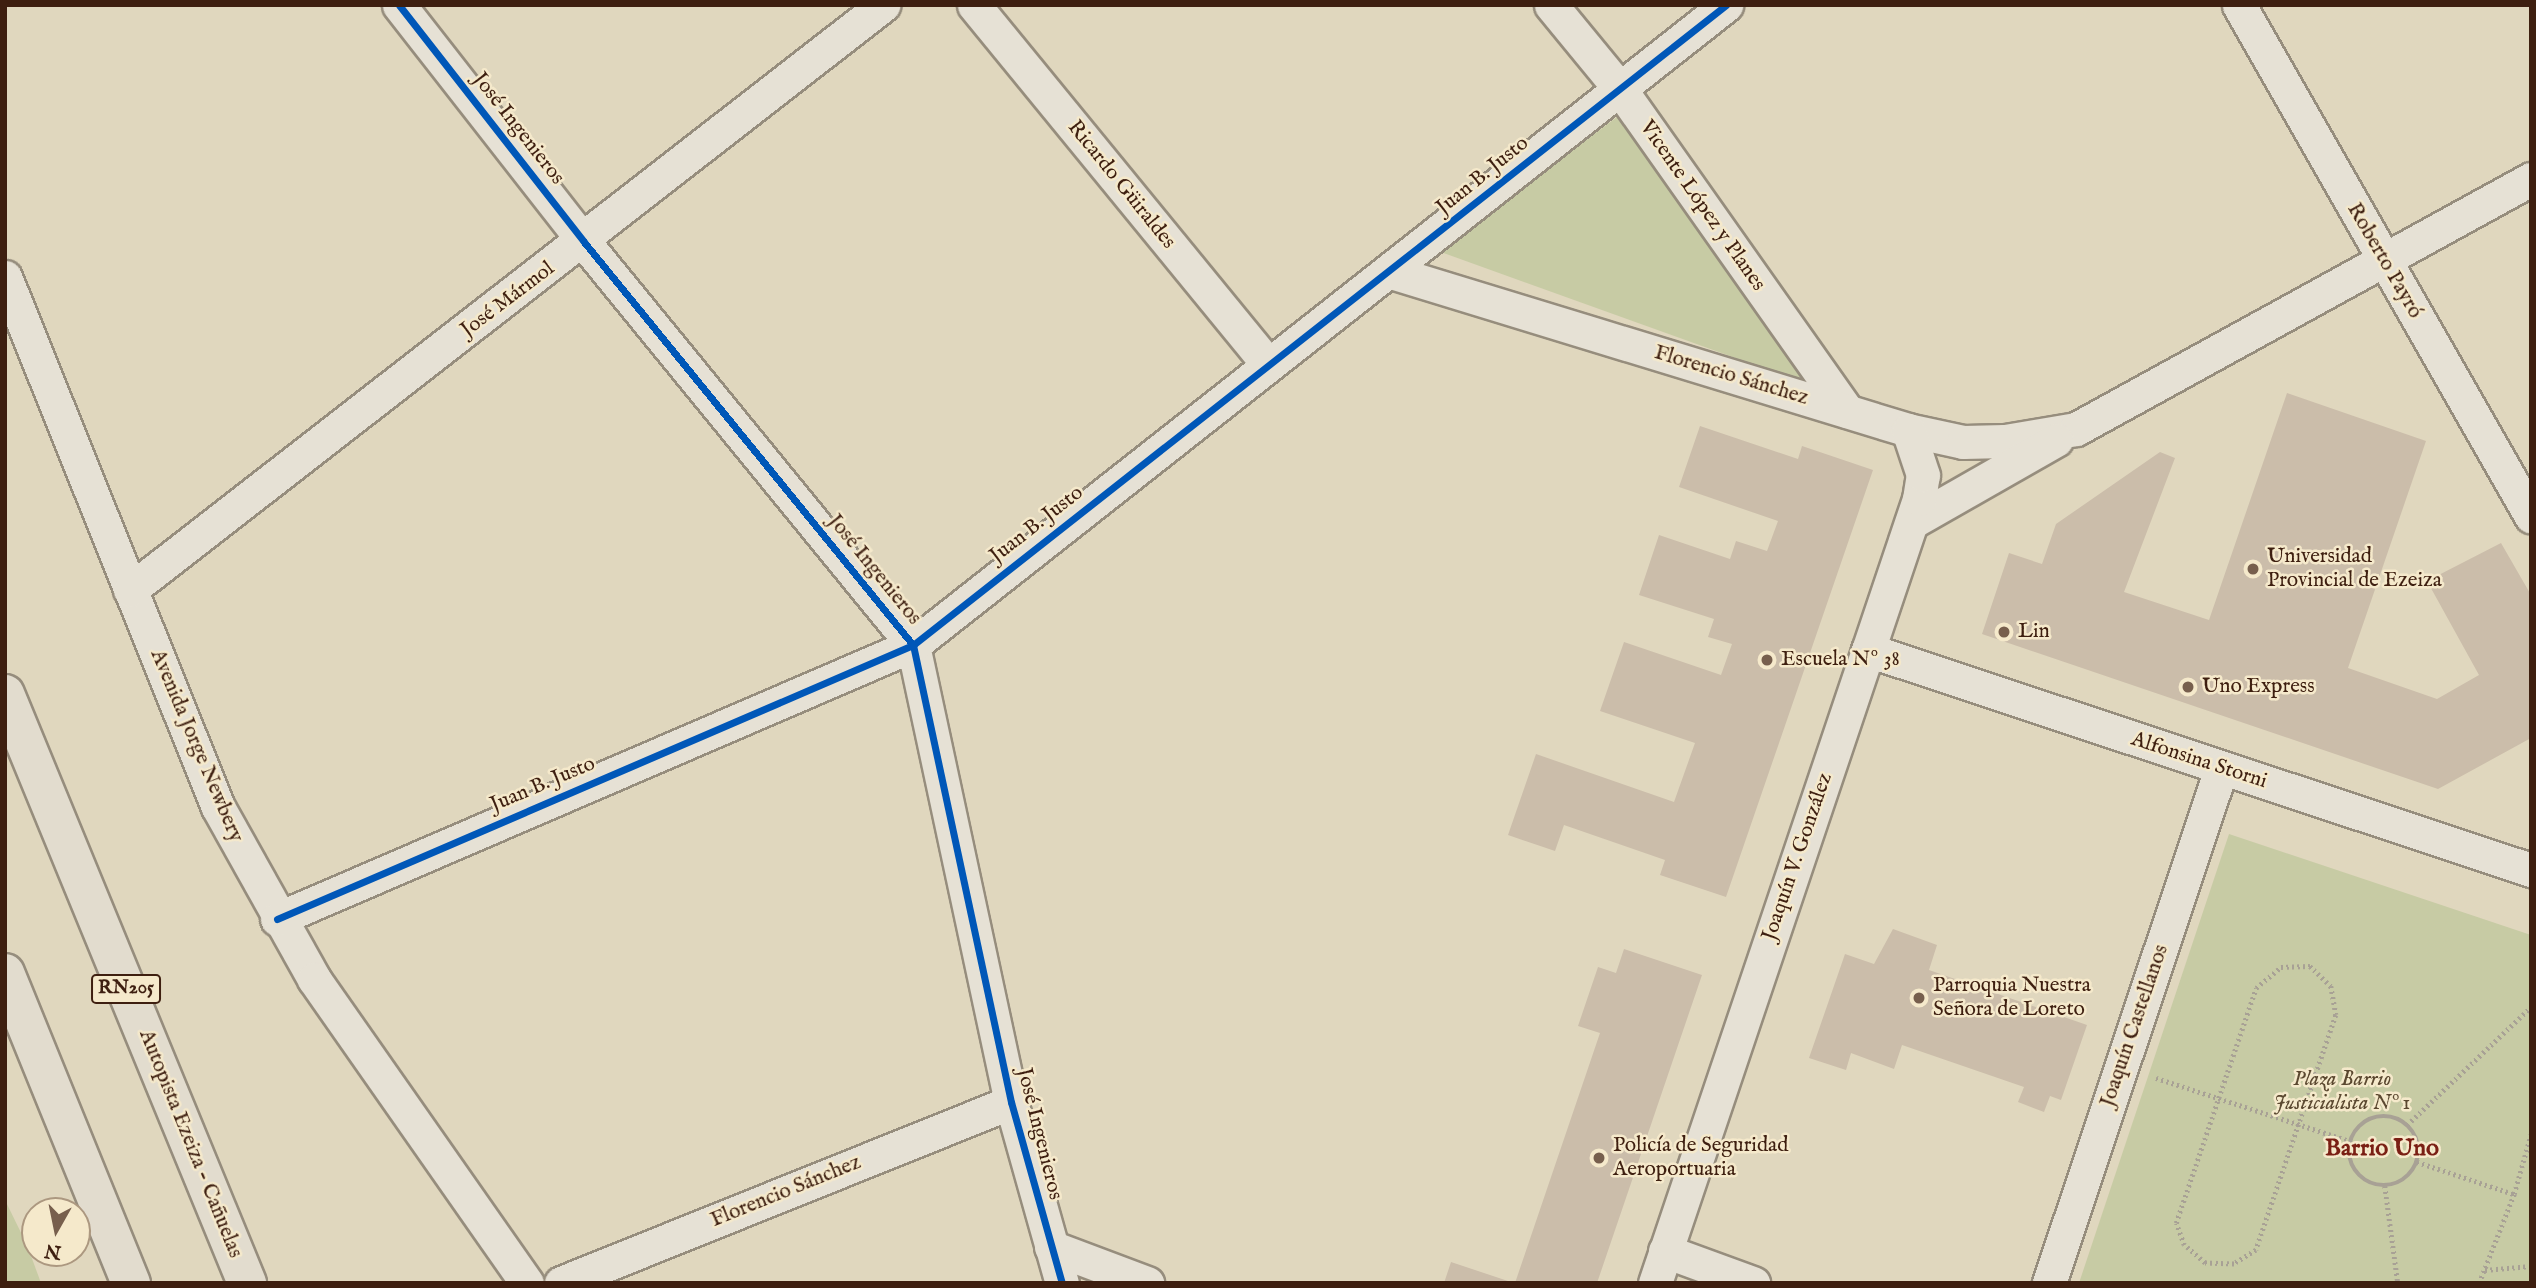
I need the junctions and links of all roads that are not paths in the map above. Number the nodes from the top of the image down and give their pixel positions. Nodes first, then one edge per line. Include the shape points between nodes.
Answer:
1 (399, 5) edge
2 (883, 5) edge
3 (974, 5) edge
4 (1551, 5) edge
5 (1726, 5) edge
6 (2239, 5) edge
7 (1620, 89) junction
8 (2531, 179) edge
9 (583, 242) junction
10 (2381, 257) junction
11 (1391, 272) junction
12 (5, 277) edge
13 (1268, 364) junction
14 (1847, 411) junction
15 (2076, 429) junction
16 (1908, 430) junction
17 (2531, 516) edge
18 (1912, 522) junction
19 (131, 590) junction
20 (913, 645) junction
21 (1868, 650) junction
22 (5, 694) edge
23 (2221, 769) junction
24 (2531, 870) edge
25 (277, 919) junction
26 (5, 973) edge
27 (5, 991) edge
28 (26, 1028) junction
29 (1011, 1102) junction
30 (1051, 1247) junction
31 (1665, 1251) junction
32 (131, 1283) edge
33 (247, 1283) edge
34 (527, 1283) edge
35 (561, 1283) edge
36 (1062, 1283) edge
37 (1146, 1283) edge
38 (1655, 1283) edge
39 (1753, 1283) edge
40 (2049, 1283) edge

1 - 9 street, José Ingenieros
2 - 9 street, José Mármol
3 - 13 street, Ricardo Güiraldes
4 - 7 street, Vicente López y Planes
5 - 7 street, Juan B. Justo
6 - 10 street, Roberto Payró
7 - 11 street, Juan B. Justo
7 - 14 street, Vicente López y Planes
8 - 10 street, Florencio Sánchez
9 - 19 street, José Mármol
9 - 20 street, José Ingenieros
10 - 15 street, Florencio Sánchez
10 - 17 street, Roberto Payró
11 - 13 street, Juan B. Justo
11 - 14 street, Florencio Sánchez
12 - 19 street, Avenida Jorge Newbery
13 - 20 street, Juan B. Justo
14 - 16 street, Florencio Sánchez
15 - 16 street, Florencio Sánchez via 1963,442
15 - 18 street, Florencio Sánchez
16 - 18 street, Joaquín V. González via 1923,475
18 - 21 street, Joaquín V. González
19 - 25 street, Avenida Jorge Newbery via 218,807
20 - 25 street, Juan B. Justo
20 - 29 street, José Ingenieros
21 - 23 street, Alfonsina Storni
21 - 31 street, Joaquín V. González
22 - 33 highway, Autopista Ezeiza - Cañuelas / RN205
23 - 24 street, Alfonsina Storni
23 - 40 street, Joaquín Castellanos
25 - 34 street, Avenida Jorge Newbery
26 - 28 highway
27 - 28 highway
28 - 32 highway
29 - 30 street, José Ingenieros
29 - 35 street, Florencio Sánchez
30 - 36 street, José Ingenieros
30 - 37 street
31 - 38 street, Joaquín V. González
31 - 39 street

